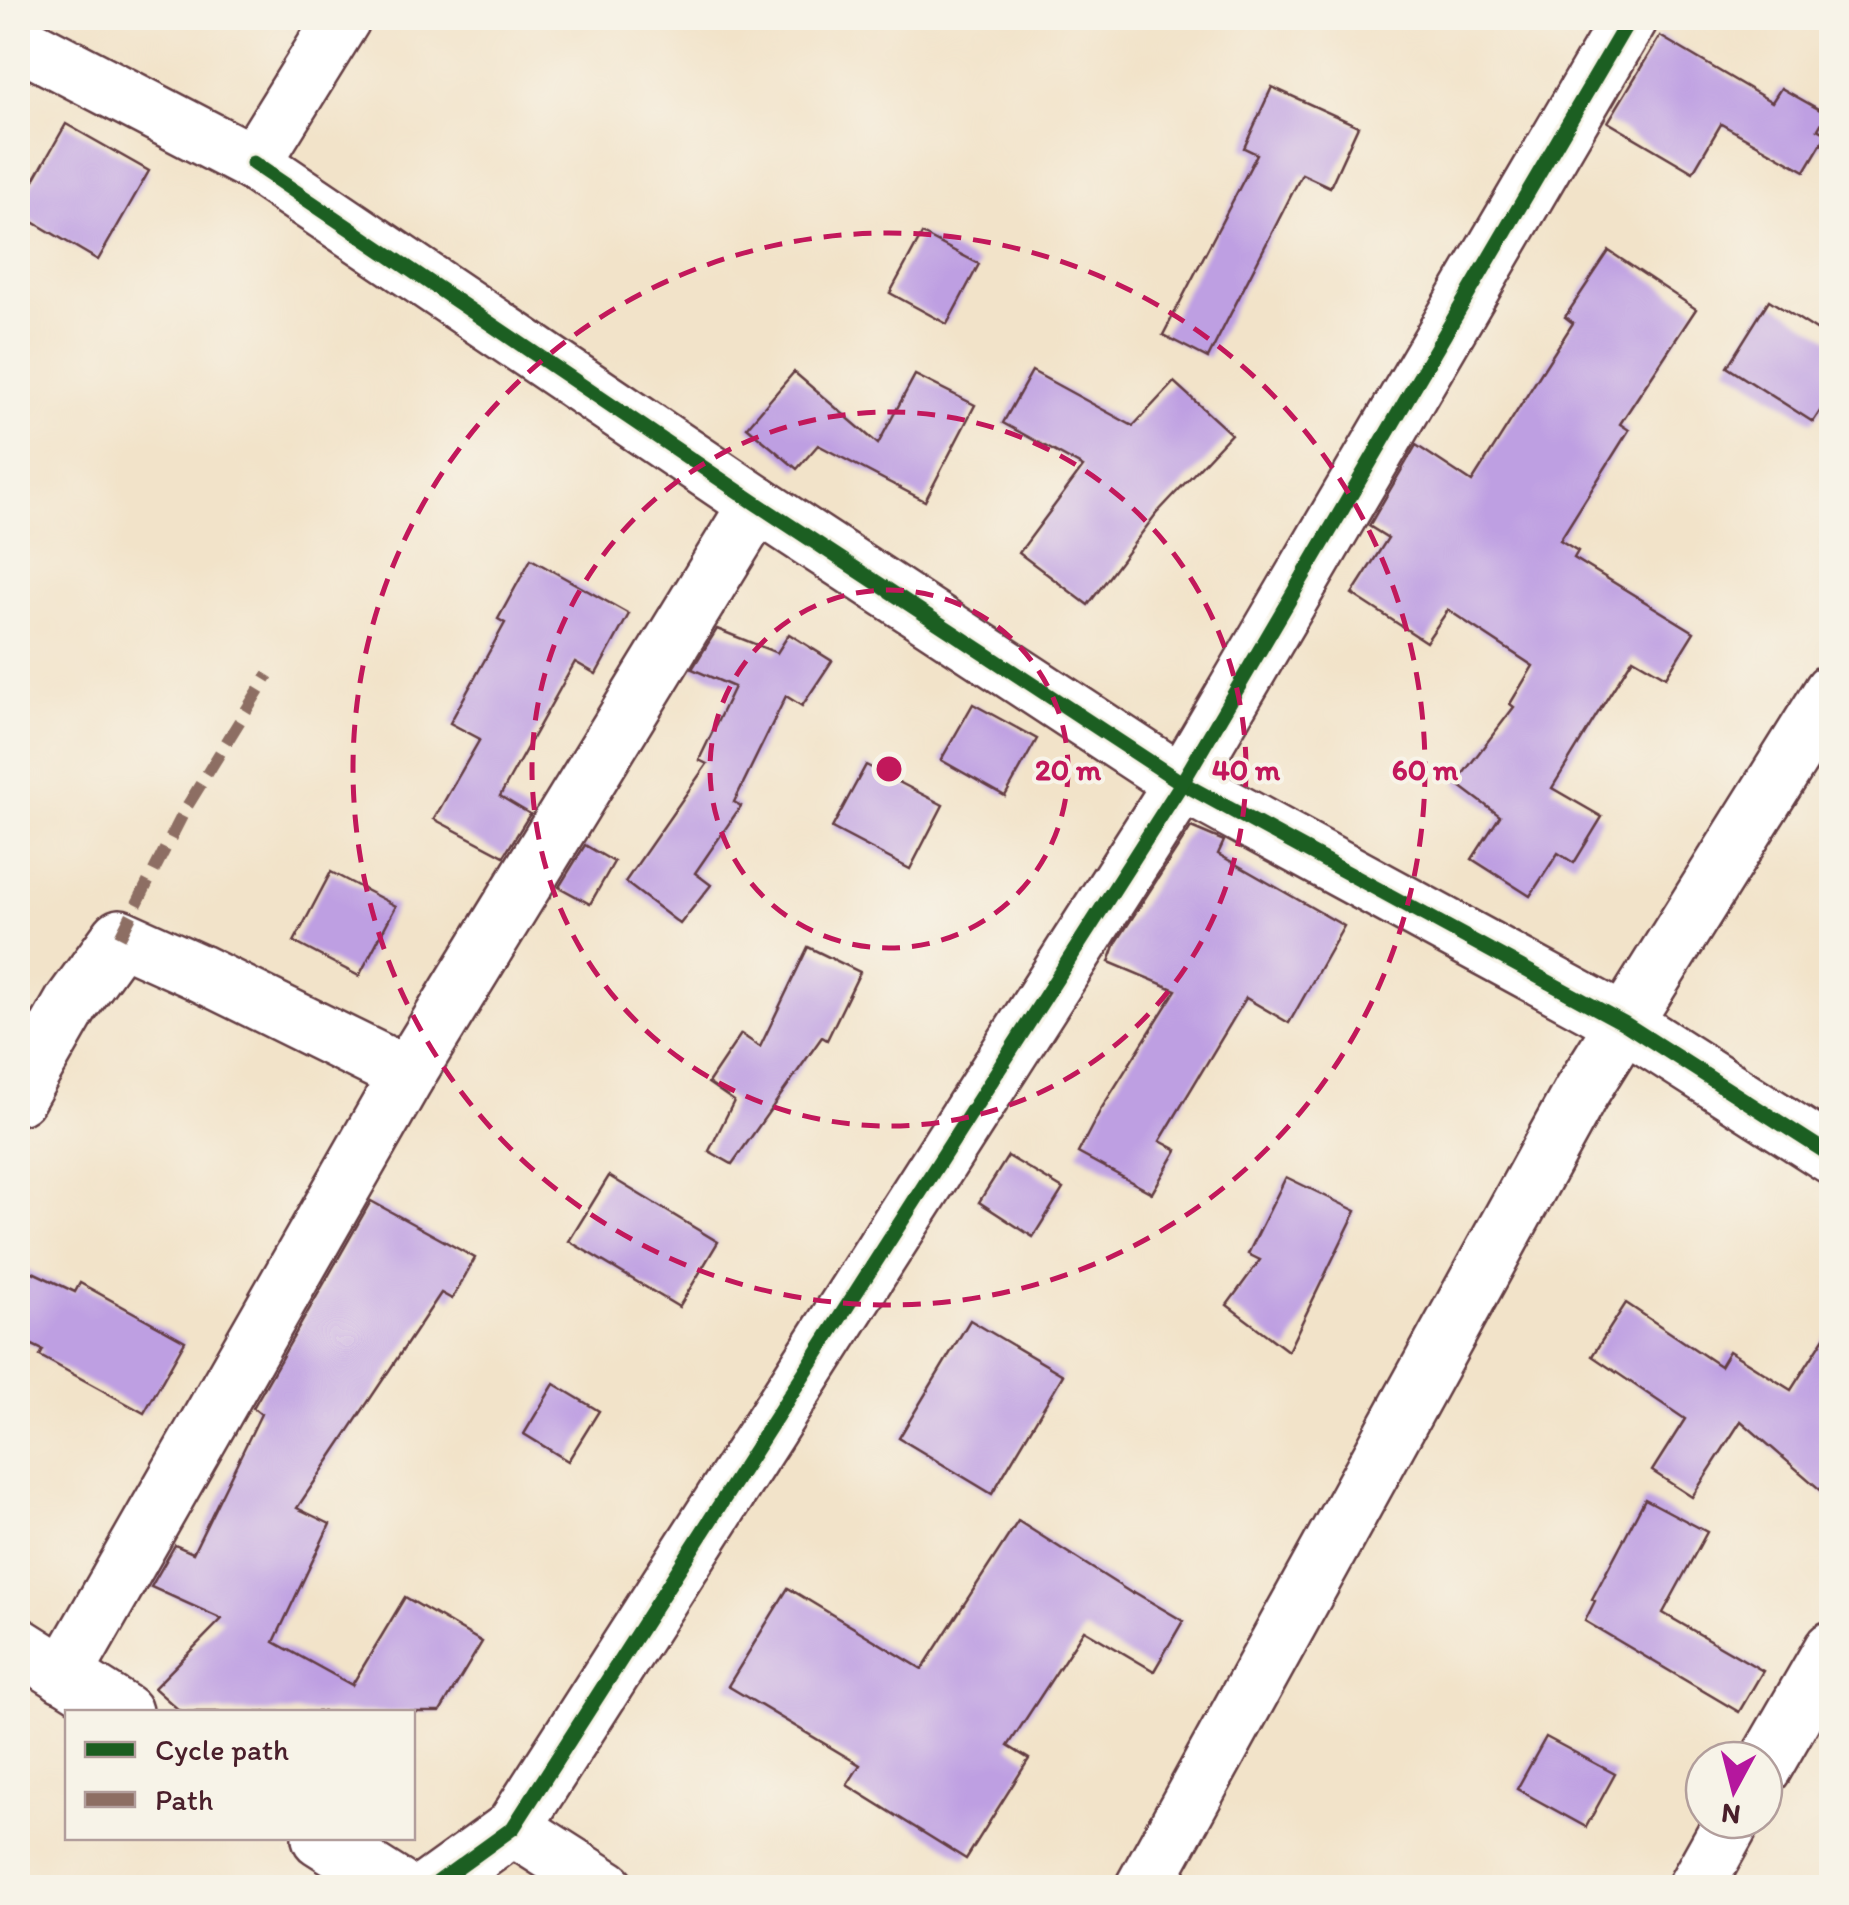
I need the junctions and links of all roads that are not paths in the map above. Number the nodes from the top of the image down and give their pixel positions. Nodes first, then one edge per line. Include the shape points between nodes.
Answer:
1 (343, 18) edge
2 (1630, 18) edge
3 (18, 41) edge
4 (252, 163) junction
5 (757, 504) junction
6 (1832, 691) edge
7 (1182, 782) junction
8 (1624, 1023) junction
9 (407, 1075) junction
10 (18, 1096) edge
11 (1832, 1156) edge
12 (18, 1645) edge
13 (1832, 1649) edge
14 (64, 1675) junction
15 (121, 1710) edge
16 (1780, 1740) edge
17 (513, 1828) junction
18 (323, 1840) edge
19 (1723, 1840) edge
20 (398, 1888) edge
21 (430, 1888) edge
22 (608, 1888) edge
23 (1143, 1888) edge
24 (1695, 1888) edge

1 - 4 street
2 - 7 street
3 - 4 street
4 - 5 street
5 - 7 street
5 - 9 street
6 - 8 street
7 - 8 street
7 - 17 street
8 - 11 street
8 - 23 street
9 - 10 street via 120,937
9 - 14 street
12 - 14 street
13 - 16 street
14 - 15 street
17 - 21 street
17 - 22 street
18 - 20 street
19 - 24 street

